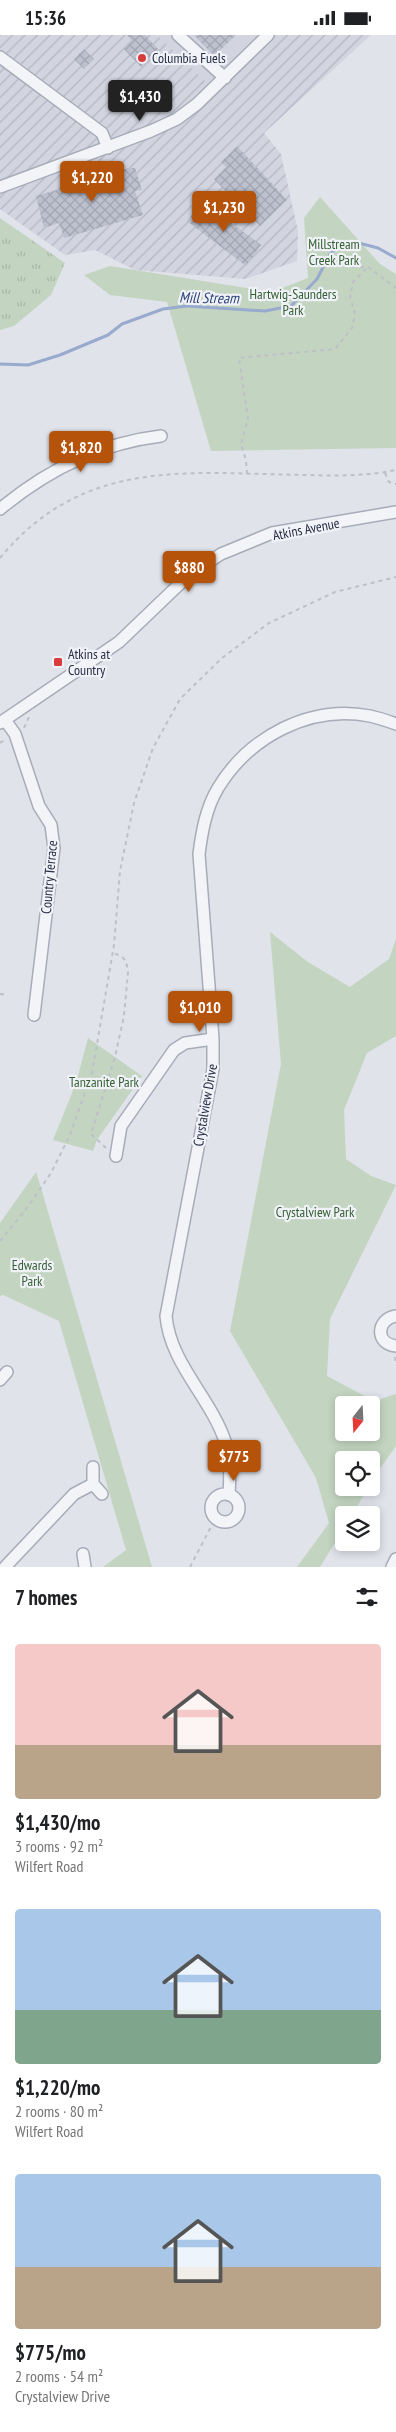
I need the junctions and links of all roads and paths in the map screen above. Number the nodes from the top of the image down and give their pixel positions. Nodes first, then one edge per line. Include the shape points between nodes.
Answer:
1 (178, 35) edge
2 (268, 35) edge
3 (0, 57) edge
4 (225, 78) junction
5 (108, 147) junction
6 (0, 187) edge
7 (352, 267) dead end
8 (368, 267) junction
9 (396, 288) edge
10 (161, 436) dead end
11 (396, 470) edge
12 (385, 473) junction
13 (247, 475) junction
14 (396, 484) edge
15 (0, 509) edge
16 (396, 512) edge
17 (0, 558) edge
18 (396, 577) edge
19 (29, 716) dead end
20 (2, 721) edge
21 (396, 724) edge
22 (20, 731) dead end
23 (112, 953) junction
24 (0, 994) edge
25 (8, 995) dead end
26 (34, 1015) dead end
27 (214, 1039) junction
28 (116, 1156) joint
29 (0, 1241) edge
30 (396, 1316) edge
31 (395, 1350) edge
32 (396, 1365) edge
33 (93, 1467) dead end
34 (93, 1484) junction
35 (102, 1494) dead end
36 (229, 1495) dead end
37 (212, 1525) dead end
38 (83, 1554) dead end
39 (396, 1559) edge
40 (5, 1567) edge
41 (85, 1567) edge
42 (190, 1567) edge
43 (392, 1567) edge

1 - 4 street
2 - 4 street
3 - 5 street via 102,133
4 - 5 street via 177,119
5 - 6 street
7 - 8 path
8 - 9 path
8 - 13 path via 353,282 350,297 356,314 352,327 335,349 239,358 248,419 242,444
10 - 15 street via 131,440 67,465 42,477
11 - 12 path
12 - 13 path
12 - 14 path via 389,482
13 - 17 path via 174,473 128,479 105,486 78,496 48,513
16 - 20 street, Atkins Avenue via 272,533 220,554 189,575 119,642
18 - 23 path via 335,592 269,623 222,658 180,699 153,748 134,803 120,871
19 - 22 path
20 - 26 street, Country Terrace via 15,734 39,806 51,825 54,848
21 - 27 street, Crystalview Drive via 370,716 343,714 298,721 250,749 217,789 202,831 199,854
23 - 28 path via 126,961 124,1016 91,1134
23 - 29 path via 92,1073 70,1135 51,1173
24 - 25 path
27 - 28 street via 185,1043 174,1050 121,1126
27 - 36 street, Crystalview Drive via 213,1069 166,1316 171,1341 224,1440 230,1467
30 - 31 street via 383,1322 380,1331 382,1339
31 - 32 path
33 - 34 street
34 - 35 street
34 - 40 street via 74,1495
37 - 42 path
38 - 41 street
39 - 43 street

